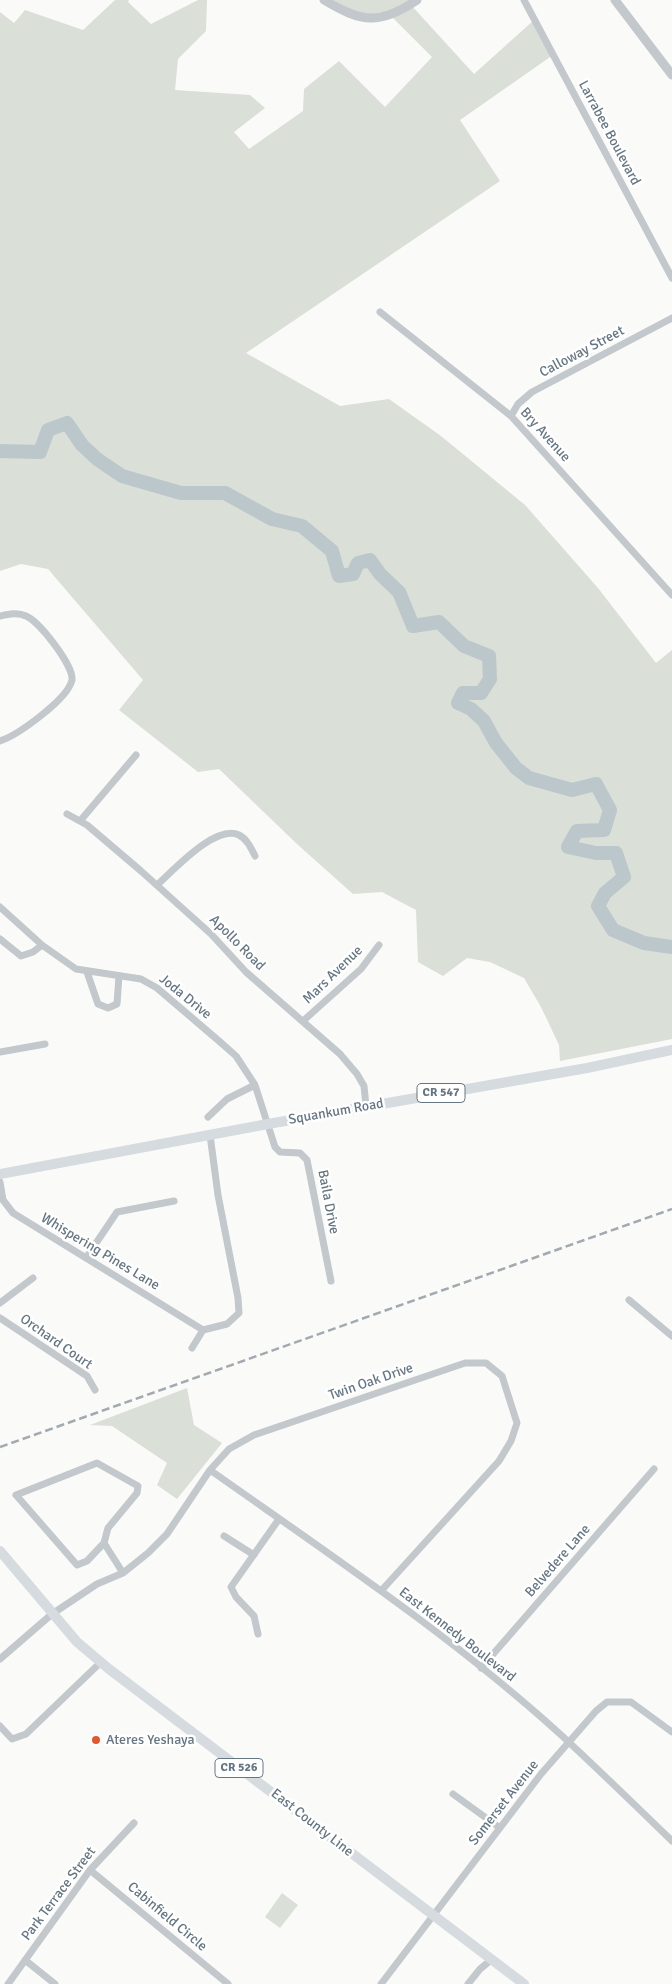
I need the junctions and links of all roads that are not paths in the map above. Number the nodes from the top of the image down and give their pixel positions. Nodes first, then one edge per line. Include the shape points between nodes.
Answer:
1 (324, 0) edge
2 (417, 0) edge
3 (524, 0) edge
4 (615, 0) edge
5 (672, 76) edge
6 (672, 278) edge
7 (380, 312) dead end
8 (672, 318) edge
9 (511, 416) junction
10 (672, 595) edge
11 (0, 616) edge
12 (0, 740) edge
13 (136, 756) dead end
14 (67, 814) dead end
15 (80, 821) junction
16 (255, 856) dead end
17 (157, 885) junction
18 (0, 907) edge
19 (0, 939) edge
20 (42, 945) junction
21 (379, 945) dead end
22 (87, 972) junction
23 (119, 976) junction
24 (304, 1021) junction
25 (45, 1044) dead end
26 (672, 1050) edge
27 (0, 1052) edge
28 (255, 1085) junction
29 (366, 1106) junction
30 (208, 1117) dead end
31 (268, 1124) junction
32 (210, 1135) junction
33 (0, 1174) edge
34 (0, 1182) edge
35 (174, 1201) dead end
36 (86, 1258) junction
37 (33, 1278) dead end
38 (331, 1281) dead end
39 (629, 1300) dead end
40 (0, 1303) edge
41 (0, 1318) edge
42 (203, 1330) junction
43 (672, 1336) edge
44 (192, 1348) dead end
45 (95, 1390) dead end
46 (654, 1469) dead end
47 (210, 1470) junction
48 (279, 1518) junction
49 (224, 1536) dead end
50 (104, 1543) junction
51 (0, 1551) edge
52 (254, 1554) junction
53 (123, 1573) junction
54 (382, 1591) junction
55 (52, 1614) junction
56 (258, 1634) dead end
57 (0, 1658) edge
58 (101, 1662) junction
59 (481, 1668) junction
60 (0, 1726) edge
61 (672, 1732) edge
62 (569, 1743) junction
63 (453, 1794) dead end
64 (134, 1823) dead end
65 (500, 1828) junction
66 (672, 1841) edge
67 (90, 1870) junction
68 (434, 1917) junction
69 (488, 1958) junction
70 (25, 1960) junction
71 (8, 1984) edge
72 (56, 1984) edge
73 (228, 1984) edge
74 (381, 1984) edge
75 (468, 1984) edge
76 (524, 1984) edge

1 - 2 street via 348,13 373,19 395,13
3 - 6 street, Larrabee Boulevard
4 - 5 street
7 - 9 street, Bry Avenue
8 - 9 street, Calloway Street via 532,392 518,404
9 - 10 street, Bry Avenue
11 - 12 street via 17,613 32,620 47,634 66,661 72,677 70,685 56,702 26,726
13 - 15 street
14 - 15 street, Apollo Road
15 - 17 street, Apollo Road
16 - 17 street via 247,841 238,834 226,833 212,838
17 - 24 street, Apollo Road via 212,934 246,972
18 - 20 street, Joda Drive
19 - 20 street via 21,956
20 - 22 street, Joda Drive via 76,969
21 - 24 street, Mars Avenue via 361,969
22 - 23 street, Joda Drive
22 - 23 street via 98,1004 108,1008 117,1004
23 - 28 street, Joda Drive via 141,979 158,988 236,1056
24 - 29 street, Apollo Road via 357,1074 364,1086
25 - 27 street
26 - 29 main road, Squankum Road / CR 547
28 - 30 street via 227,1100
28 - 31 street, Joda Drive
29 - 31 main road, Squankum Road / CR 547
31 - 32 main road, Squankum Road / CR 547
31 - 38 street, Baila Drive via 277,1150 300,1153 307,1160
32 - 33 main road, Squankum Road / CR 547
32 - 42 street via 239,1312 227,1324
34 - 36 street, Whispering Pines Lane via 3,1200 13,1213
35 - 36 street via 118,1212
36 - 42 street, Whispering Pines Lane
37 - 40 street
39 - 43 street
41 - 45 street, Orchard Court via 87,1376
42 - 44 street
46 - 59 street, Belvedere Lane
47 - 48 street, East Kennedy Boulevard
47 - 53 street, Twin Oak Drive via 167,1534
47 - 54 street, Twin Oak Drive via 228,1449 254,1434 465,1363 486,1363 502,1376 517,1423 511,1441 499,1461
48 - 52 street
48 - 54 street, East Kennedy Boulevard
49 - 52 street
50 - 50 street via 108,1528 137,1493 138,1486 129,1479 97,1462 16,1495 77,1565 88,1561
50 - 53 street
51 - 55 main road, East County Line / CR 526
52 - 56 street via 231,1587 254,1616
53 - 55 street, Twin Oak Drive via 97,1584
54 - 59 street, East Kennedy Boulevard
55 - 57 street, Twin Oak Drive
55 - 58 main road, East County Line / CR 526
58 - 60 street via 17,1739 9,1737
58 - 68 main road, East County Line / CR 526
59 - 62 street, East Kennedy Boulevard
61 - 62 street, Somerset Avenue via 631,1702 607,1702
62 - 65 street, Somerset Avenue
62 - 66 street, East Kennedy Boulevard
63 - 65 street
64 - 67 street, Park Terrace Street
65 - 68 street, Somerset Avenue
67 - 70 street, Park Terrace Street
67 - 73 street, Cabinfield Circle
68 - 69 main road, East County Line / CR 526
68 - 74 street, Somerset Avenue
69 - 75 street
69 - 76 main road, East County Line / CR 526
70 - 71 street, Park Terrace Street
70 - 72 street

